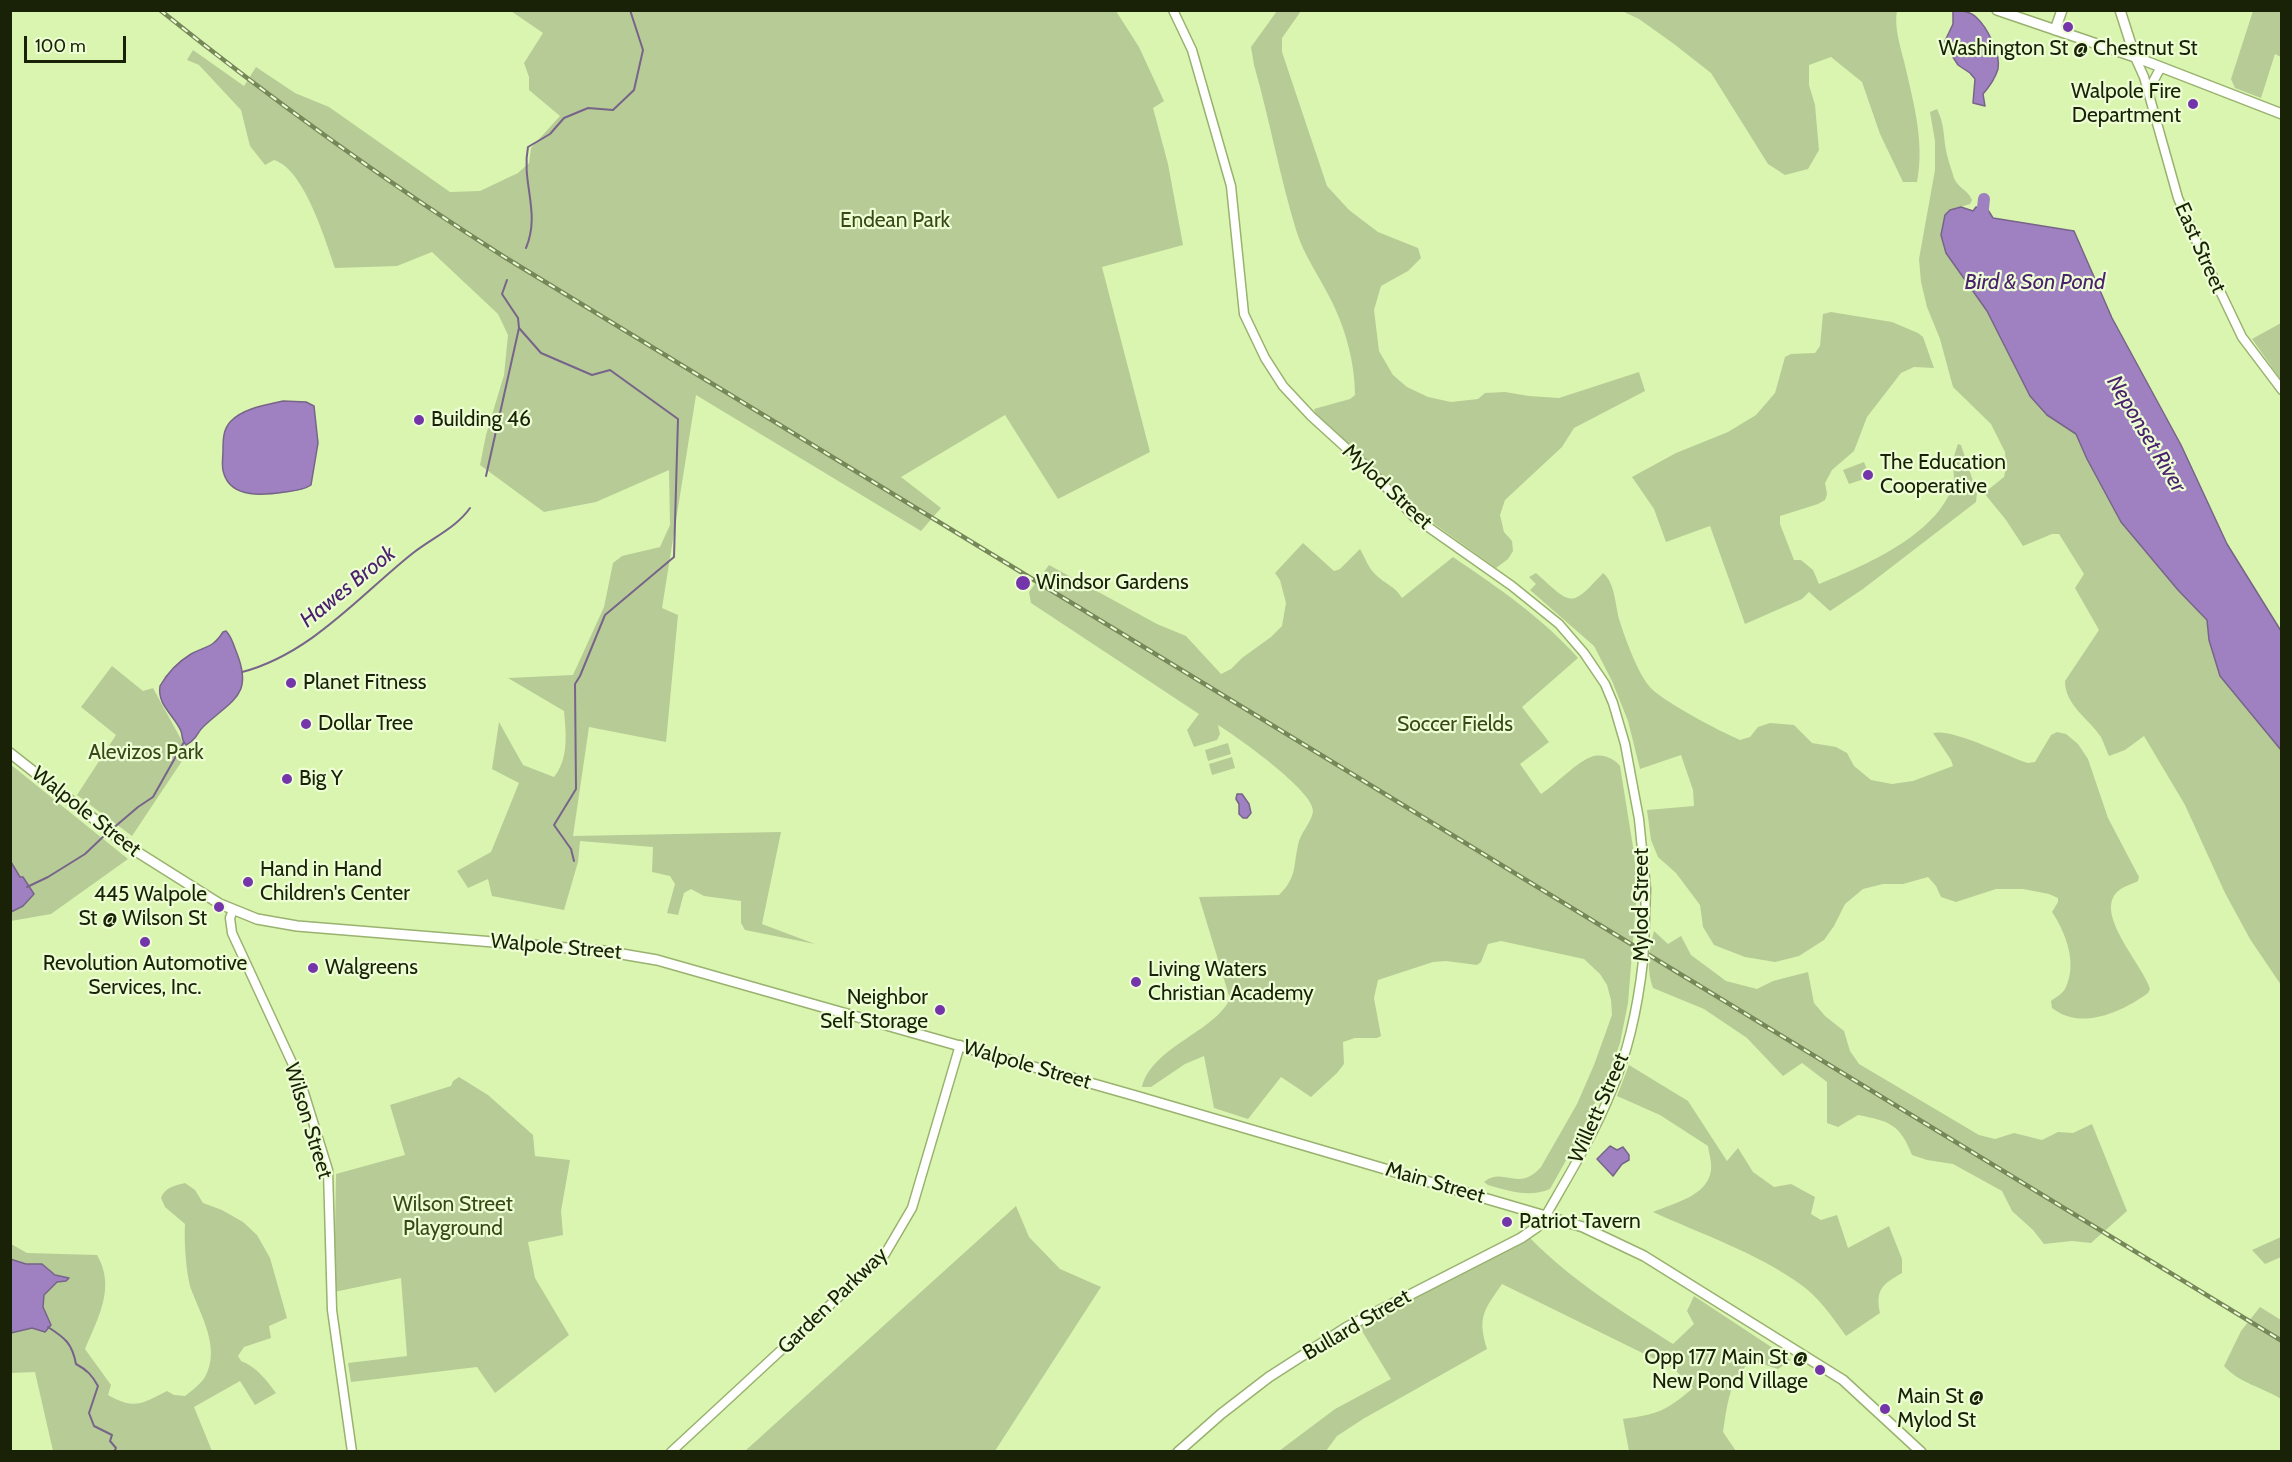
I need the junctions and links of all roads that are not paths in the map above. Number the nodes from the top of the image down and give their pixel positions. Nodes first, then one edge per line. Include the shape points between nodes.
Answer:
1 (1173, 10) edge
2 (1997, 10) edge
3 (2062, 10) edge
4 (2120, 10) edge
5 (2055, 30) junction
6 (2135, 57) junction
7 (2161, 67) junction
8 (2148, 91) junction
9 (2282, 114) edge
10 (2282, 390) edge
11 (10, 753) edge
12 (233, 910) junction
13 (1639, 995) joint
14 (960, 1045) junction
15 (1136, 1096) joint
16 (1546, 1215) junction
17 (352, 1452) edge
18 (672, 1452) edge
19 (1178, 1452) edge
20 (1921, 1452) edge

1 - 13 street, Mylod Street, bridge via 1195,61 1231,186 1244,314 1283,386 1414,517 1559,624 1605,684 1622,734 1640,819 1646,880
2 - 5 main road
3 - 5 main road
4 - 6 main road
5 - 6 main road
6 - 7 main road
6 - 8 street, East Street
7 - 8 street
7 - 9 main road
8 - 10 street, East Street via 2175,189 2201,252 2242,337
11 - 12 main road, Walpole Street via 123,842
12 - 14 main road, Walpole Street via 268,922 297,926 630,954
12 - 17 street, Wilson Street via 232,933 300,1080 328,1170 332,1310
13 - 16 street, Willett Street via 1630,1037 1611,1092
14 - 15 main road, Walpole Street
14 - 18 street, Garden Parkway via 914,1202 890,1248
15 - 16 main road, Main Street
16 - 19 main road, Bullard Street via 1521,1238 1347,1327 1269,1377
16 - 20 main road, Main Street via 1600,1234 1644,1256 1821,1366 1854,1389

